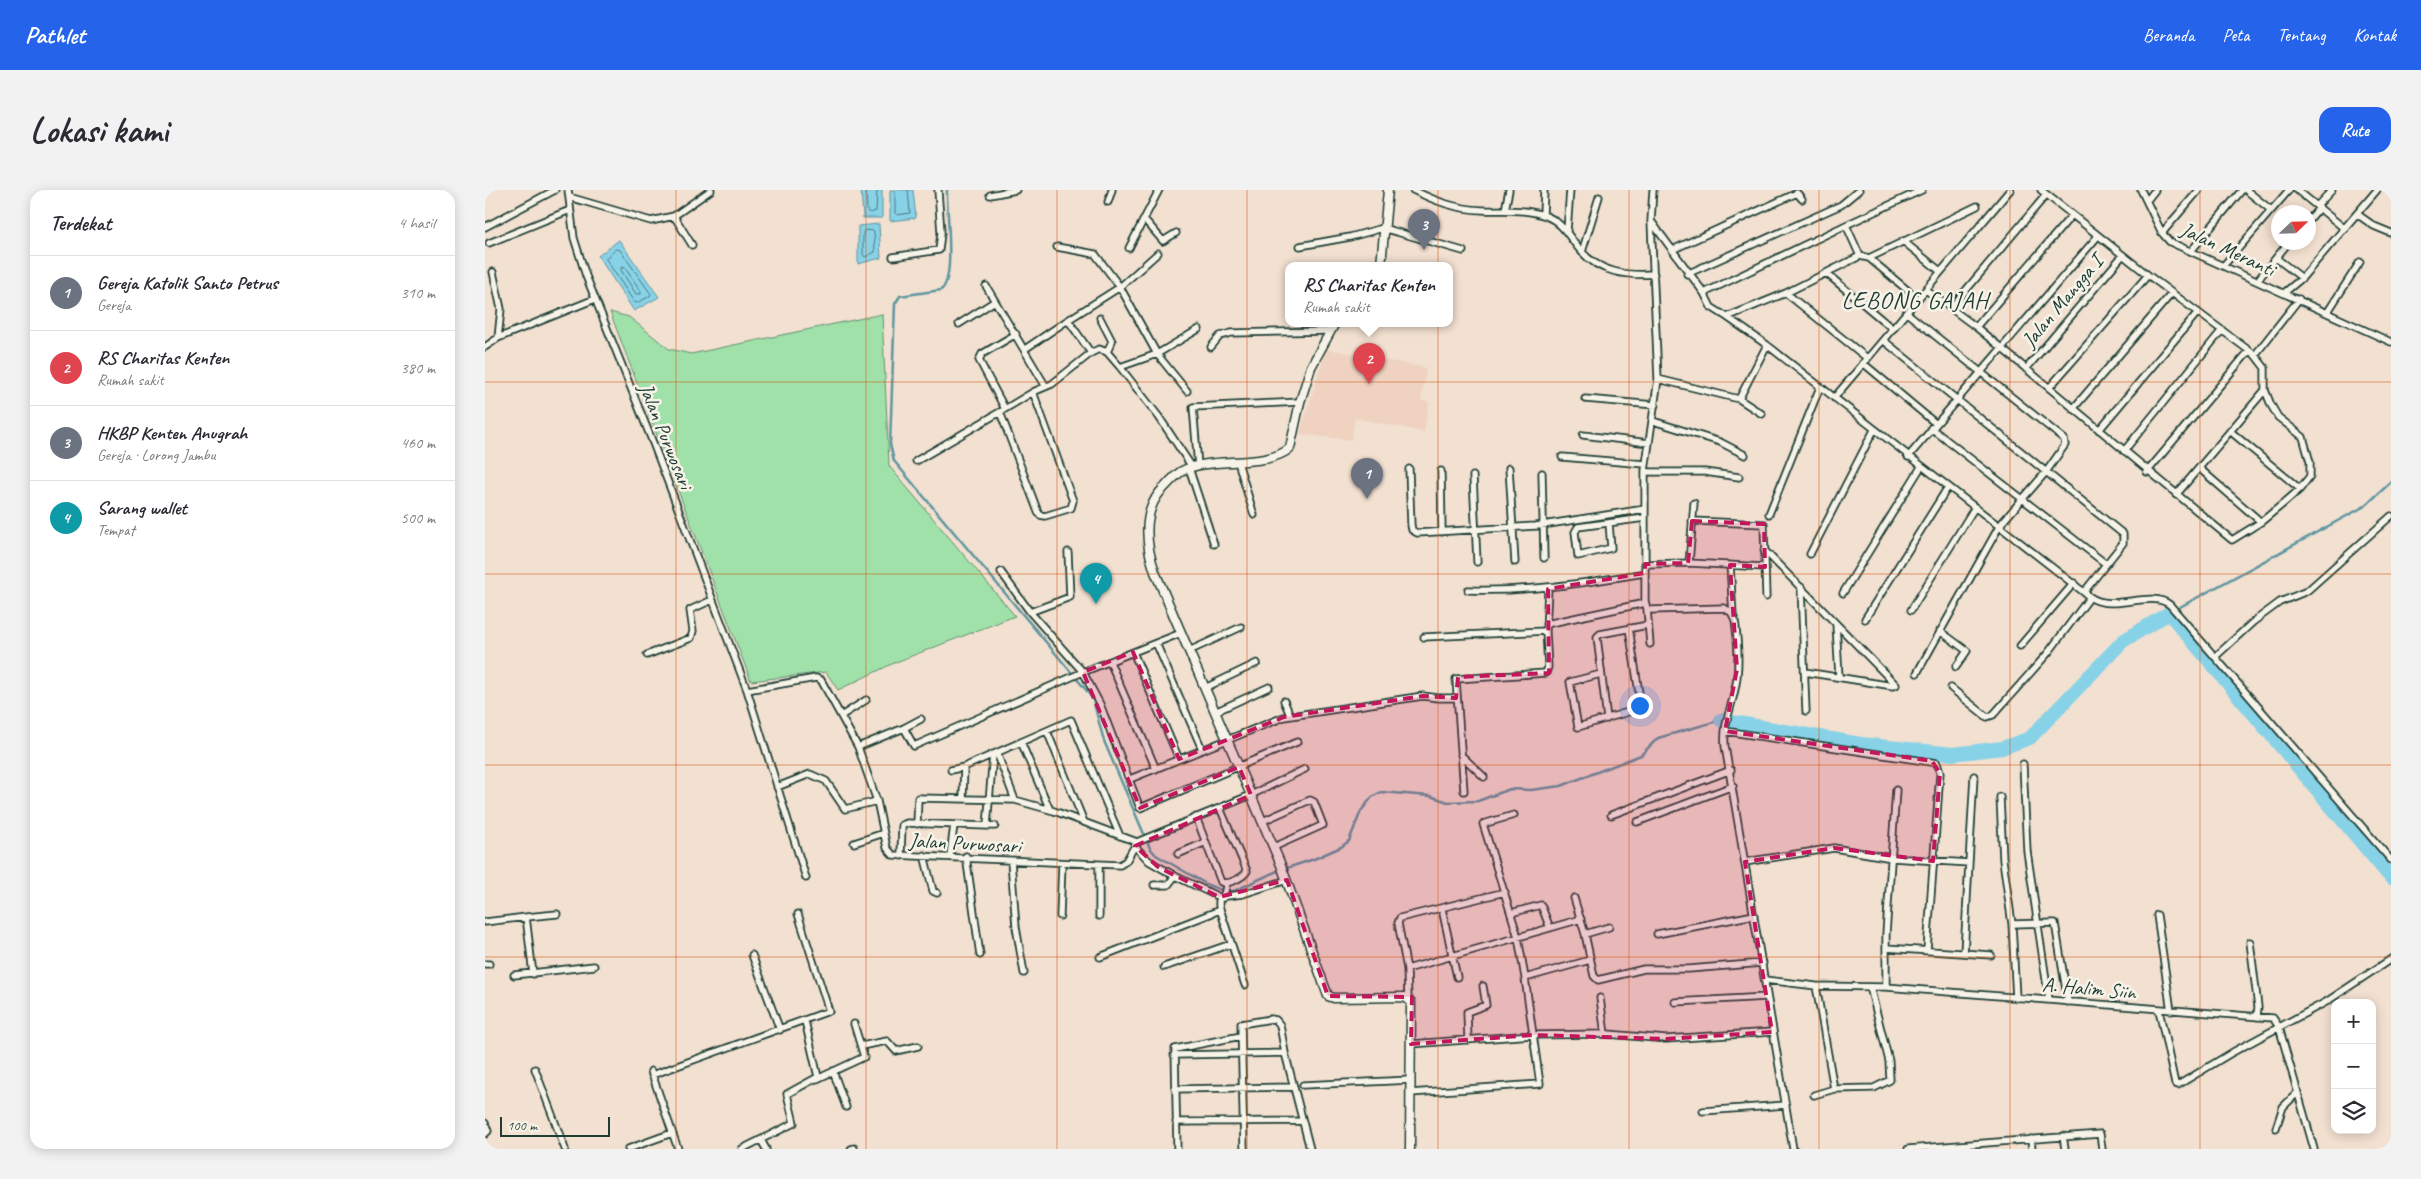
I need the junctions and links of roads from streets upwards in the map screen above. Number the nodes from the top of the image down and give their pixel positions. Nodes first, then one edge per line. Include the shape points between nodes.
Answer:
1 (555, 190) edge
2 (568, 190) edge
3 (711, 190) edge
4 (938, 190) edge
5 (1016, 190) edge
6 (1112, 190) edge
7 (1159, 190) edge
8 (1388, 190) edge
9 (1413, 190) edge
10 (1509, 190) edge
11 (1544, 190) edge
12 (1571, 190) edge
13 (1653, 190) edge
14 (1859, 190) edge
15 (1920, 190) edge
16 (2010, 190) edge
17 (2041, 190) edge
18 (2141, 190) edge
19 (2155, 190) edge
20 (2199, 190) edge
21 (2244, 190) edge
22 (2289, 190) edge
23 (2297, 190) edge
24 (2331, 190) edge
25 (2377, 190) edge
26 (990, 195) dead end
27 (2046, 195) junction
28 (569, 197) junction
29 (1599, 197) dead end
30 (1802, 199) dead end
31 (2147, 199) junction
32 (1108, 202) dead end
33 (2276, 205) edge
34 (1977, 206) dead end
35 (2318, 207) junction
36 (570, 210) junction
37 (1505, 210) junction
38 (2271, 210) joint
39 (2316, 210) edge
40 (2357, 214) junction
41 (1543, 215) junction
42 (2072, 215) junction
43 (675, 216) junction
44 (1145, 220) junction
45 (1651, 221) junction
46 (1846, 225) junction
47 (485, 227) edge
48 (1383, 228) junction
49 (2345, 229) junction
50 (1567, 231) junction
51 (1176, 233) dead end
52 (2162, 233) junction
53 (2391, 233) edge
54 (2098, 236) junction
55 (1903, 241) junction
56 (489, 243) dead end
57 (693, 245) dead end
58 (1300, 246) dead end
59 (1057, 247) dead end
60 (1129, 248) dead end
61 (1672, 250) junction
62 (2282, 250) edge
63 (1463, 251) dead end
64 (2191, 251) junction
65 (1582, 252) junction
66 (1157, 253) dead end
67 (2123, 255) junction
68 (1859, 256) junction
69 (893, 257) dead end
70 (1869, 258) junction
71 (2276, 258) junction
72 (1381, 262) edge
73 (2360, 262) dead end
74 (2224, 265) junction
75 (1940, 271) junction
76 (493, 272) dead end
77 (1826, 273) junction
78 (1654, 274) junction
79 (1687, 274) junction
80 (2148, 275) junction
81 (2302, 278) junction
82 (2257, 281) junction
83 (986, 286) dead end
84 (1119, 287) junction
85 (1926, 290) junction
86 (1704, 293) junction
87 (1786, 293) junction
88 (2172, 293) junction
89 (2283, 293) junction
90 (595, 299) junction
91 (1918, 299) junction
92 (2299, 299) junction
93 (995, 301) junction
94 (1951, 308) junction
95 (2198, 312) junction
96 (1907, 313) junction
97 (2327, 313) junction
98 (1727, 317) junction
99 (1100, 318) dead end
100 (1068, 320) junction
101 (959, 324) dead end
102 (1332, 327) edge
103 (1976, 327) junction
104 (1199, 329) dead end
105 (1893, 329) junction
106 (2222, 330) junction
107 (1329, 331) junction
108 (1016, 334) junction
109 (498, 338) junction
110 (1883, 340) junction
111 (2391, 342) edge
112 (1767, 345) junction
113 (485, 347) edge
114 (1211, 347) dead end
115 (2001, 348) junction
116 (1025, 349) junction
117 (2249, 350) junction
118 (1107, 352) junction
119 (1091, 353) junction
120 (1157, 354) junction
121 (2255, 355) junction
122 (1865, 361) junction
123 (1120, 367) junction
124 (2026, 369) junction
125 (1979, 373) junction
126 (1658, 379) junction
127 (1045, 385) junction
128 (1820, 387) junction
129 (2049, 388) junction
130 (2265, 390) junction
131 (1187, 391) dead end
132 (1033, 392) junction
133 (1833, 398) junction
134 (1739, 399) junction
135 (1585, 400) dead end
136 (1956, 400) junction
137 (1299, 402) junction
138 (1655, 405) junction
139 (2073, 409) junction
140 (1002, 411) junction
141 (1762, 414) dead end
142 (1653, 422) junction
143 (1933, 426) junction
144 (1874, 430) junction
145 (2099, 430) junction
146 (2230, 431) junction
147 (1583, 435) dead end
148 (1649, 443) junction
149 (2124, 452) junction
150 (1745, 455) dead end
151 (1562, 457) dead end
152 (1908, 457) junction
153 (915, 461) dead end
154 (1238, 462) junction
155 (1645, 464) junction
156 (1193, 467) junction
157 (1921, 467) junction
158 (1509, 468) dead end
159 (2199, 468) junction
160 (1409, 469) dead end
161 (1441, 471) dead end
162 (1645, 472) junction
163 (2046, 472) junction
164 (2147, 472) junction
165 (1542, 473) dead end
166 (1473, 476) dead end
167 (1739, 476) dead end
168 (1948, 487) junction
169 (2300, 489) junction
170 (2176, 495) junction
171 (2023, 499) junction
172 (1694, 503) dead end
173 (1975, 507) junction
174 (1645, 509) junction
175 (1769, 514) dead end
176 (1254, 515) dead end
177 (2391, 516) edge
178 (1645, 518) junction
179 (1692, 521) junction
180 (2261, 522) junction
181 (1609, 523) junction
182 (1544, 524) junction
183 (2000, 525) junction
184 (1512, 527) junction
185 (1475, 529) junction
186 (1442, 532) junction
187 (1214, 544) dead end
188 (1764, 550) junction
189 (1068, 552) dead end
190 (1810, 554) dead end
191 (1544, 558) dead end
192 (1477, 562) dead end
193 (1515, 562) dead end
194 (1689, 563) junction
195 (1645, 564) junction
196 (2106, 564) junction
197 (1730, 565) junction
198 (1765, 567) junction
199 (1001, 572) dead end
200 (1645, 573) junction
201 (2074, 583) junction
202 (1801, 587) junction
203 (1548, 589) junction
204 (1468, 590) dead end
205 (2084, 592) junction
206 (1843, 593) dead end
207 (1765, 597) dead end
208 (2090, 597) junction
209 (712, 600) junction
210 (1646, 606) junction
211 (1911, 610) dead end
212 (1030, 612) junction
213 (1733, 615) junction
214 (1865, 619) dead end
215 (1546, 624) junction
216 (1837, 624) junction
217 (1648, 625) junction
218 (1241, 627) dead end
219 (1629, 628) junction
220 (1546, 631) junction
221 (1941, 631) junction
222 (1181, 633) junction
223 (1424, 637) dead end
224 (1156, 643) junction
225 (1650, 644) dead end
226 (2020, 646) dead end
227 (1189, 651) junction
228 (1133, 652) junction
229 (647, 655) dead end
230 (2215, 657) junction
231 (1110, 662) junction
232 (1257, 662) dead end
233 (1956, 667) dead end
234 (1805, 672) junction
235 (1081, 673) junction
236 (1917, 673) dead end
237 (1601, 674) junction
238 (1839, 677) junction
239 (1269, 687) dead end
240 (1205, 688) junction
241 (1951, 688) dead end
242 (747, 690) junction
243 (1456, 698) junction
244 (866, 700) dead end
245 (1284, 702) dead end
246 (1806, 711) dead end
247 (1215, 712) junction
248 (841, 716) junction
249 (1290, 716) junction
250 (921, 719) dead end
251 (1607, 719) junction
252 (904, 728) junction
253 (1047, 731) junction
254 (1725, 731) junction
255 (1227, 740) junction
256 (1021, 742) junction
257 (1297, 742) dead end
258 (858, 747) junction
259 (1202, 749) junction
260 (995, 754) junction
261 (1461, 755) junction
262 (1179, 759) junction
263 (2023, 764) dead end
264 (964, 767) junction
265 (1239, 767) junction
266 (1156, 769) junction
267 (1305, 769) dead end
268 (951, 770) dead end
269 (1731, 770) junction
270 (1974, 776) dead end
271 (1484, 777) dead end
272 (1130, 780) junction
273 (1733, 786) junction
274 (777, 787) junction
275 (1895, 790) dead end
276 (1464, 791) dead end
277 (1251, 795) junction
278 (963, 797) junction
279 (2000, 797) dead end
280 (989, 798) junction
281 (1015, 800) junction
282 (877, 801) junction
283 (1220, 808) junction
284 (1050, 810) junction
285 (1514, 815) dead end
286 (1611, 815) dead end
287 (1196, 817) junction
288 (1263, 821) junction
289 (1084, 822) junction
290 (1637, 822) dead end
291 (917, 824) junction
292 (954, 825) junction
293 (987, 826) junction
294 (995, 826) dead end
295 (884, 834) junction
296 (1120, 836) junction
297 (1206, 842) junction
298 (854, 843) dead end
299 (1137, 843) junction
300 (1274, 847) junction
301 (1178, 854) dead end
302 (924, 855) junction
303 (901, 856) junction
304 (950, 856) junction
305 (966, 856) junction
306 (2390, 857) edge
307 (1892, 858) junction
308 (1011, 861) junction
309 (1933, 861) junction
310 (1745, 862) junction
311 (1969, 863) junction
312 (1062, 864) junction
313 (1099, 865) junction
314 (1175, 876) junction
315 (806, 878) dead end
316 (1287, 878) junction
317 (1155, 885) dead end
318 (1224, 892) junction
319 (1505, 892) junction
320 (937, 893) dead end
321 (1574, 898) dead end
322 (1442, 908) junction
323 (1220, 910) junction
324 (1511, 913) junction
325 (557, 914) dead end
326 (798, 914) dead end
327 (1754, 915) junction
328 (2157, 915) dead end
329 (1060, 916) dead end
330 (1099, 916) dead end
331 (526, 917) junction
332 (1581, 919) junction
333 (485, 922) edge
334 (2037, 923) junction
335 (2012, 924) junction
336 (1609, 927) dead end
337 (1550, 928) junction
338 (1585, 934) junction
339 (1657, 934) dead end
340 (1518, 937) junction
341 (2251, 942) dead end
342 (1231, 944) junction
343 (1886, 948) junction
344 (1927, 950) junction
345 (1964, 953) junction
346 (753, 955) dead end
347 (980, 955) dead end
348 (1991, 955) dead end
349 (1452, 956) junction
350 (1100, 958) dead end
351 (2391, 959) edge
352 (1590, 960) junction
353 (1763, 963) junction
354 (594, 966) dead end
355 (1164, 967) dead end
356 (1407, 969) junction
357 (1024, 973) dead end
358 (533, 974) junction
359 (514, 975) dead end
360 (1457, 977) dead end
361 (1525, 978) junction
362 (1765, 980) junction
363 (1245, 985) dead end
364 (1483, 986) dead end
365 (1816, 986) junction
366 (1870, 987) junction
367 (1886, 988) junction
368 (1767, 997) junction
369 (1408, 998) junction
370 (1600, 998) dead end
371 (2016, 998) junction
372 (2049, 1000) junction
373 (1675, 1002) dead end
374 (2068, 1002) junction
375 (2159, 1010) junction
376 (2171, 1011) junction
377 (2257, 1012) junction
378 (805, 1021) junction
379 (854, 1024) dead end
380 (2279, 1027) junction
381 (781, 1030) junction
382 (1772, 1032) junction
383 (1605, 1034) junction
384 (1533, 1035) junction
385 (1241, 1036) junction
386 (1468, 1040) junction
387 (1411, 1044) junction
388 (861, 1046) junction
389 (917, 1046) dead end
390 (1285, 1053) junction
391 (1242, 1054) junction
392 (1174, 1056) junction
393 (535, 1069) dead end
394 (833, 1072) junction
395 (817, 1078) junction
396 (1411, 1080) junction
397 (1303, 1085) dead end
398 (1294, 1087) junction
399 (1243, 1088) junction
400 (1175, 1089) junction
401 (1834, 1089) junction
402 (1411, 1093) junction
403 (1814, 1094) dead end
404 (2296, 1094) junction
405 (1786, 1104) junction
406 (846, 1107) dead end
407 (1703, 1110) dead end
408 (1302, 1121) junction
409 (1176, 1122) junction
410 (1244, 1122) junction
411 (485, 1123) edge
412 (2276, 1128) dead end
413 (672, 1133) junction
414 (485, 1134) edge
415 (2063, 1136) junction
416 (2031, 1139) junction
417 (761, 1140) junction
418 (1999, 1142) junction
419 (1967, 1147) edge
420 (1929, 1148) edge
421 (565, 1149) edge
422 (628, 1149) edge
423 (678, 1149) edge
424 (742, 1149) edge
425 (766, 1149) edge
426 (1177, 1149) edge
427 (1244, 1149) edge
428 (1310, 1149) edge
429 (1410, 1149) edge
430 (1793, 1149) edge
431 (1909, 1149) edge
432 (1999, 1149) edge
433 (2033, 1149) edge
434 (2065, 1149) edge
435 (2102, 1149) edge
436 (2314, 1149) edge

1 - 47 street
2 - 28 street, Jalan Purwosari
3 - 43 street
4 - 69 street via 939,250
5 - 26 street
6 - 32 street
7 - 44 street
8 - 48 street
9 - 37 street via 1453,206
10 - 37 street
11 - 41 street
12 - 50 street
13 - 45 street
14 - 79 street via 1841,205
15 - 46 street
16 - 75 street
17 - 27 street
18 - 31 street, Jalan Meranti
19 - 31 street
20 - 52 street
21 - 38 street
21 - 64 street
22 - 33 street
23 - 35 street
24 - 35 street
25 - 40 street
27 - 42 street
27 - 94 street
28 - 36 street, Jalan Purwosari
28 - 43 street via 651,221
29 - 65 street
30 - 61 street via 1797,193
31 - 52 street, Jalan Meranti
34 - 55 street
35 - 39 street
35 - 49 street
36 - 56 street
36 - 90 street, Jalan Purwosari via 579,254
37 - 41 street
38 - 74 street
40 - 49 street
40 - 53 street
41 - 50 street
42 - 54 street
42 - 103 street
43 - 57 street
44 - 51 street via 1163,241
44 - 60 street
45 - 61 street
45 - 78 street
46 - 68 street
46 - 86 street
48 - 58 street
48 - 63 street
48 - 72 street
49 - 81 street
50 - 65 street
52 - 64 street, Jalan Meranti via 2170,242
54 - 67 street
54 - 115 street
55 - 70 street
55 - 75 street
59 - 84 street via 1095,254
61 - 79 street
62 - 71 street
64 - 74 street, Jalan Meranti
65 - 78 street via 1620,274
66 - 84 street
67 - 80 street
67 - 124 street, Jalan Mangga I
68 - 70 street
68 - 77 street
70 - 91 street
71 - 81 street
71 - 82 street
73 - 97 street
74 - 82 street, Jalan Meranti
75 - 85 street
76 - 109 street via 501,309
77 - 87 street
77 - 105 street
78 - 126 street
79 - 86 street
80 - 88 street
80 - 129 street
81 - 89 street
82 - 89 street, Jalan Meranti
83 - 93 street
84 - 100 street
84 - 120 street
85 - 91 street
85 - 94 street
86 - 98 street via 1712,308
87 - 98 street
87 - 122 street
88 - 95 street
88 - 139 street
89 - 92 street, Jalan Meranti
90 - 109 street
90 - 209 street, Jalan Purwosari
91 - 96 street
92 - 97 street, Jalan Meranti
92 - 121 street
93 - 101 street
93 - 108 street
94 - 103 street
95 - 106 street
95 - 145 street
96 - 105 street
96 - 125 street
97 - 111 street, Jalan Meranti
98 - 112 street
99 - 118 street via 1112,341
100 - 116 street
100 - 119 street
102 - 107 street
103 - 115 street
104 - 120 street
105 - 110 street
106 - 117 street
106 - 149 street
107 - 114 street via 1231,333 1220,336
107 - 137 street via 1311,367
108 - 116 street
108 - 140 street via 982,354 979,360
109 - 113 street
110 - 122 street
110 - 136 street
112 - 128 street
112 - 134 street
115 - 124 street
115 - 125 street
116 - 127 street
117 - 121 street
117 - 164 street
118 - 119 street via 1099,349
118 - 123 street
119 - 127 street via 1053,384
120 - 123 street
120 - 131 street
121 - 130 street via 2265,368
122 - 133 street
122 - 143 street
123 - 156 street
124 - 129 street
125 - 136 street
125 - 163 street via 2065,441 2065,447
126 - 134 street
126 - 138 street
127 - 132 street
128 - 133 street
128 - 175 street
129 - 139 street
130 - 146 street
130 - 169 street via 2278,417 2303,437 2310,476
132 - 140 street
132 - 140 street via 1073,501 1071,508 1040,515
133 - 144 street
134 - 141 street
135 - 138 street
136 - 143 street
136 - 163 street
137 - 154 street via 1289,450
137 - 156 street via 1193,407
138 - 142 street
139 - 145 street
140 - 153 street
142 - 148 street
142 - 150 street via 1714,440
143 - 152 street
143 - 171 street
144 - 152 street
144 - 190 street
145 - 149 street
146 - 159 street
146 - 169 street
147 - 148 street
148 - 155 street
149 - 164 street
151 - 155 street
152 - 157 street
154 - 156 street
154 - 176 street
155 - 162 street
156 - 187 street
156 - 222 street via 1173,478 1155,499 1147,520 1153,566
157 - 168 street
157 - 206 street
158 - 184 street
159 - 170 street
159 - 180 street
160 - 186 street via 1412,530 1417,533
161 - 186 street
162 - 167 street via 1705,472
162 - 174 street
163 - 171 street
163 - 196 street via 2124,535 2123,543
164 - 170 street
165 - 182 street
166 - 185 street
168 - 173 street
168 - 214 street
169 - 180 street
170 - 180 street via 2231,539 2238,538
171 - 183 street
171 - 196 street
172 - 179 street
173 - 183 street
173 - 211 street
174 - 178 street
174 - 182 street
177 - 230 street via 2307,591 2279,602
178 - 181 street
178 - 195 street
179 - 188 street via 1764,524
179 - 194 street
181 - 181 street via 1611,548 1577,556 1576,528
182 - 184 street
182 - 191 street
183 - 201 street
183 - 221 street
184 - 185 street
184 - 193 street
185 - 186 street
185 - 192 street
188 - 198 street
188 - 202 street
189 - 212 street via 1070,597
194 - 195 street
194 - 197 street
195 - 200 street
196 - 205 street
197 - 198 street
197 - 213 street
198 - 207 street
199 - 212 street
200 - 203 street
200 - 210 street
201 - 205 street
201 - 226 street
202 - 216 street
202 - 234 street
203 - 204 street
203 - 215 street
205 - 208 street
208 - 230 street via 2106,602 2162,600
208 - 241 street via 2044,658 1993,715 1987,717
209 - 229 street via 690,610 691,638
209 - 242 street, Jalan Purwosari
210 - 213 street via 1722,608
210 - 215 street
210 - 217 street
212 - 235 street
213 - 254 street via 1737,669
215 - 220 street
216 - 238 street
216 - 238 street via 1896,685
217 - 219 street
217 - 225 street
218 - 227 street
219 - 237 street via 1598,635
219 - 251 street via 1641,706
220 - 223 street
220 - 243 street via 1546,673 1458,677 1455,681
221 - 233 street via 1967,652
221 - 236 street
222 - 224 street
222 - 227 street
224 - 228 street
224 - 259 street
227 - 240 street
228 - 231 street
228 - 262 street
230 - 306 street
231 - 235 street
231 - 266 street
232 - 240 street
234 - 238 street
234 - 246 street
235 - 252 street via 914,746
235 - 272 street via 1101,704
237 - 251 street
237 - 251 street via 1570,681 1571,692 1578,727
239 - 247 street
240 - 247 street
242 - 248 street, Jalan Purwosari via 819,678
242 - 274 street, Jalan Purwosari
243 - 249 street via 1423,696
243 - 261 street
244 - 248 street
245 - 249 street
247 - 255 street
248 - 258 street, Jalan Purwosari
249 - 255 street
250 - 252 street
252 - 258 street
253 - 256 street
253 - 289 street
253 - 296 street via 1073,720
254 - 269 street
254 - 309 street via 1937,763 1940,773
255 - 259 street
255 - 265 street
256 - 260 street
256 - 284 street
257 - 265 street
258 - 282 street, Jalan Purwosari
259 - 262 street
260 - 264 street
260 - 280 street
260 - 281 street
261 - 271 street
261 - 276 street
262 - 266 street
263 - 334 street via 2027,851
264 - 268 street
264 - 278 street
265 - 272 street via 1140,808
265 - 277 street
266 - 272 street
267 - 277 street
269 - 273 street
269 - 286 street
270 - 311 street
273 - 290 street
273 - 310 street
274 - 282 street via 810,774 826,781 845,809
274 - 315 street, Jalan Purwosari
275 - 307 street
277 - 283 street
277 - 288 street
278 - 280 street
278 - 291 street via 918,798
279 - 335 street via 2003,860
280 - 281 street
280 - 293 street
281 - 284 street
282 - 295 street, Jalan Purwosari
283 - 287 street
283 - 318 street via 1247,871
284 - 289 street
285 - 319 street via 1483,824
287 - 297 street
287 - 299 street
288 - 300 street
288 - 300 street via 1312,800 1324,824
289 - 296 street
291 - 292 street
291 - 303 street via 907,823 900,828
292 - 293 street
292 - 304 street
293 - 294 street
295 - 298 street
295 - 303 street, Jalan Purwosari via 890,852
296 - 299 street
297 - 301 street
297 - 318 street
299 - 313 street, Jalan Purwosari via 1120,865
299 - 314 street via 1149,861
300 - 316 street
302 - 303 street, Jalan Purwosari
302 - 304 street, Jalan Purwosari
302 - 320 street via 933,891
304 - 305 street, Jalan Purwosari
305 - 308 street, Jalan Purwosari
305 - 347 street
307 - 309 street
307 - 310 street via 1834,848
307 - 343 street
308 - 312 street, Jalan Purwosari
308 - 357 street
309 - 311 street
309 - 344 street
310 - 327 street
311 - 345 street
312 - 313 street, Jalan Purwosari
312 - 329 street
313 - 330 street
314 - 317 street via 1168,885
314 - 318 street
316 - 318 street via 1243,894
316 - 369 street via 1328,996
318 - 323 street
319 - 322 street
319 - 324 street
321 - 332 street
322 - 349 street
322 - 356 street via 1399,919
323 - 342 street
323 - 350 street
324 - 337 street via 1541,905
324 - 340 street
325 - 331 street
326 - 378 street via 830,1008 828,1012
327 - 339 street
327 - 353 street
328 - 376 street
331 - 333 street
331 - 358 street
332 - 337 street
332 - 338 street
334 - 335 street
334 - 372 street
334 - 374 street via 2055,923
335 - 371 street
336 - 338 street
337 - 340 street
338 - 352 street
340 - 349 street
340 - 361 street
341 - 377 street
342 - 355 street
342 - 363 street
343 - 344 street
343 - 367 street
344 - 345 street
345 - 348 street
346 - 381 street
349 - 356 street
349 - 360 street
351 - 380 street via 2326,1002
352 - 353 street via 1598,980 1644,969
352 - 361 street
353 - 362 street
354 - 358 street
356 - 369 street
358 - 359 street
361 - 384 street
362 - 365 street, A. Halim Siin
362 - 368 street
364 - 386 street via 1486,1005 1467,1012
365 - 366 street, A. Halim Siin
365 - 401 street
366 - 367 street, A. Halim Siin
366 - 401 street via 1889,1061 1890,1080 1874,1088
367 - 371 street, A. Halim Siin
368 - 373 street
368 - 382 street
369 - 387 street via 1412,1004
370 - 383 street
371 - 372 street, A. Halim Siin
372 - 374 street, A. Halim Siin
374 - 375 street, A. Halim Siin
375 - 376 street, A. Halim Siin
375 - 380 street via 2177,1085
376 - 377 street, A. Halim Siin
377 - 380 street, A. Halim Siin via 2273,1018
378 - 381 street
378 - 395 street
379 - 388 street
380 - 404 street
381 - 413 street via 652,1073
382 - 383 street via 1666,1039
382 - 405 street
383 - 384 street
384 - 386 street
384 - 402 street via 1538,1085
385 - 390 street via 1243,1022 1276,1020 1280,1025
385 - 391 street
385 - 392 street via 1179,1046
386 - 387 street
387 - 396 street
388 - 389 street via 887,1041 896,1051
388 - 394 street via 864,1057
390 - 391 street
390 - 398 street
391 - 392 street
391 - 399 street
392 - 400 street
393 - 421 street
394 - 395 street
394 - 406 street
395 - 417 street via 787,1094 794,1123
396 - 397 street
396 - 402 street
398 - 399 street
398 - 408 street
399 - 400 street
399 - 410 street
400 - 409 street
401 - 403 street
402 - 429 street
404 - 412 street via 2283,1107
404 - 436 street
405 - 407 street
405 - 430 street
408 - 410 street
408 - 428 street
409 - 410 street
409 - 426 street
410 - 427 street
411 - 414 street via 488,1130
413 - 422 street
413 - 423 street
415 - 416 street
415 - 434 street
415 - 435 street via 2100,1134
416 - 418 street
416 - 433 street
417 - 424 street
417 - 425 street
418 - 419 street
418 - 432 street
419 - 420 street
420 - 431 street

